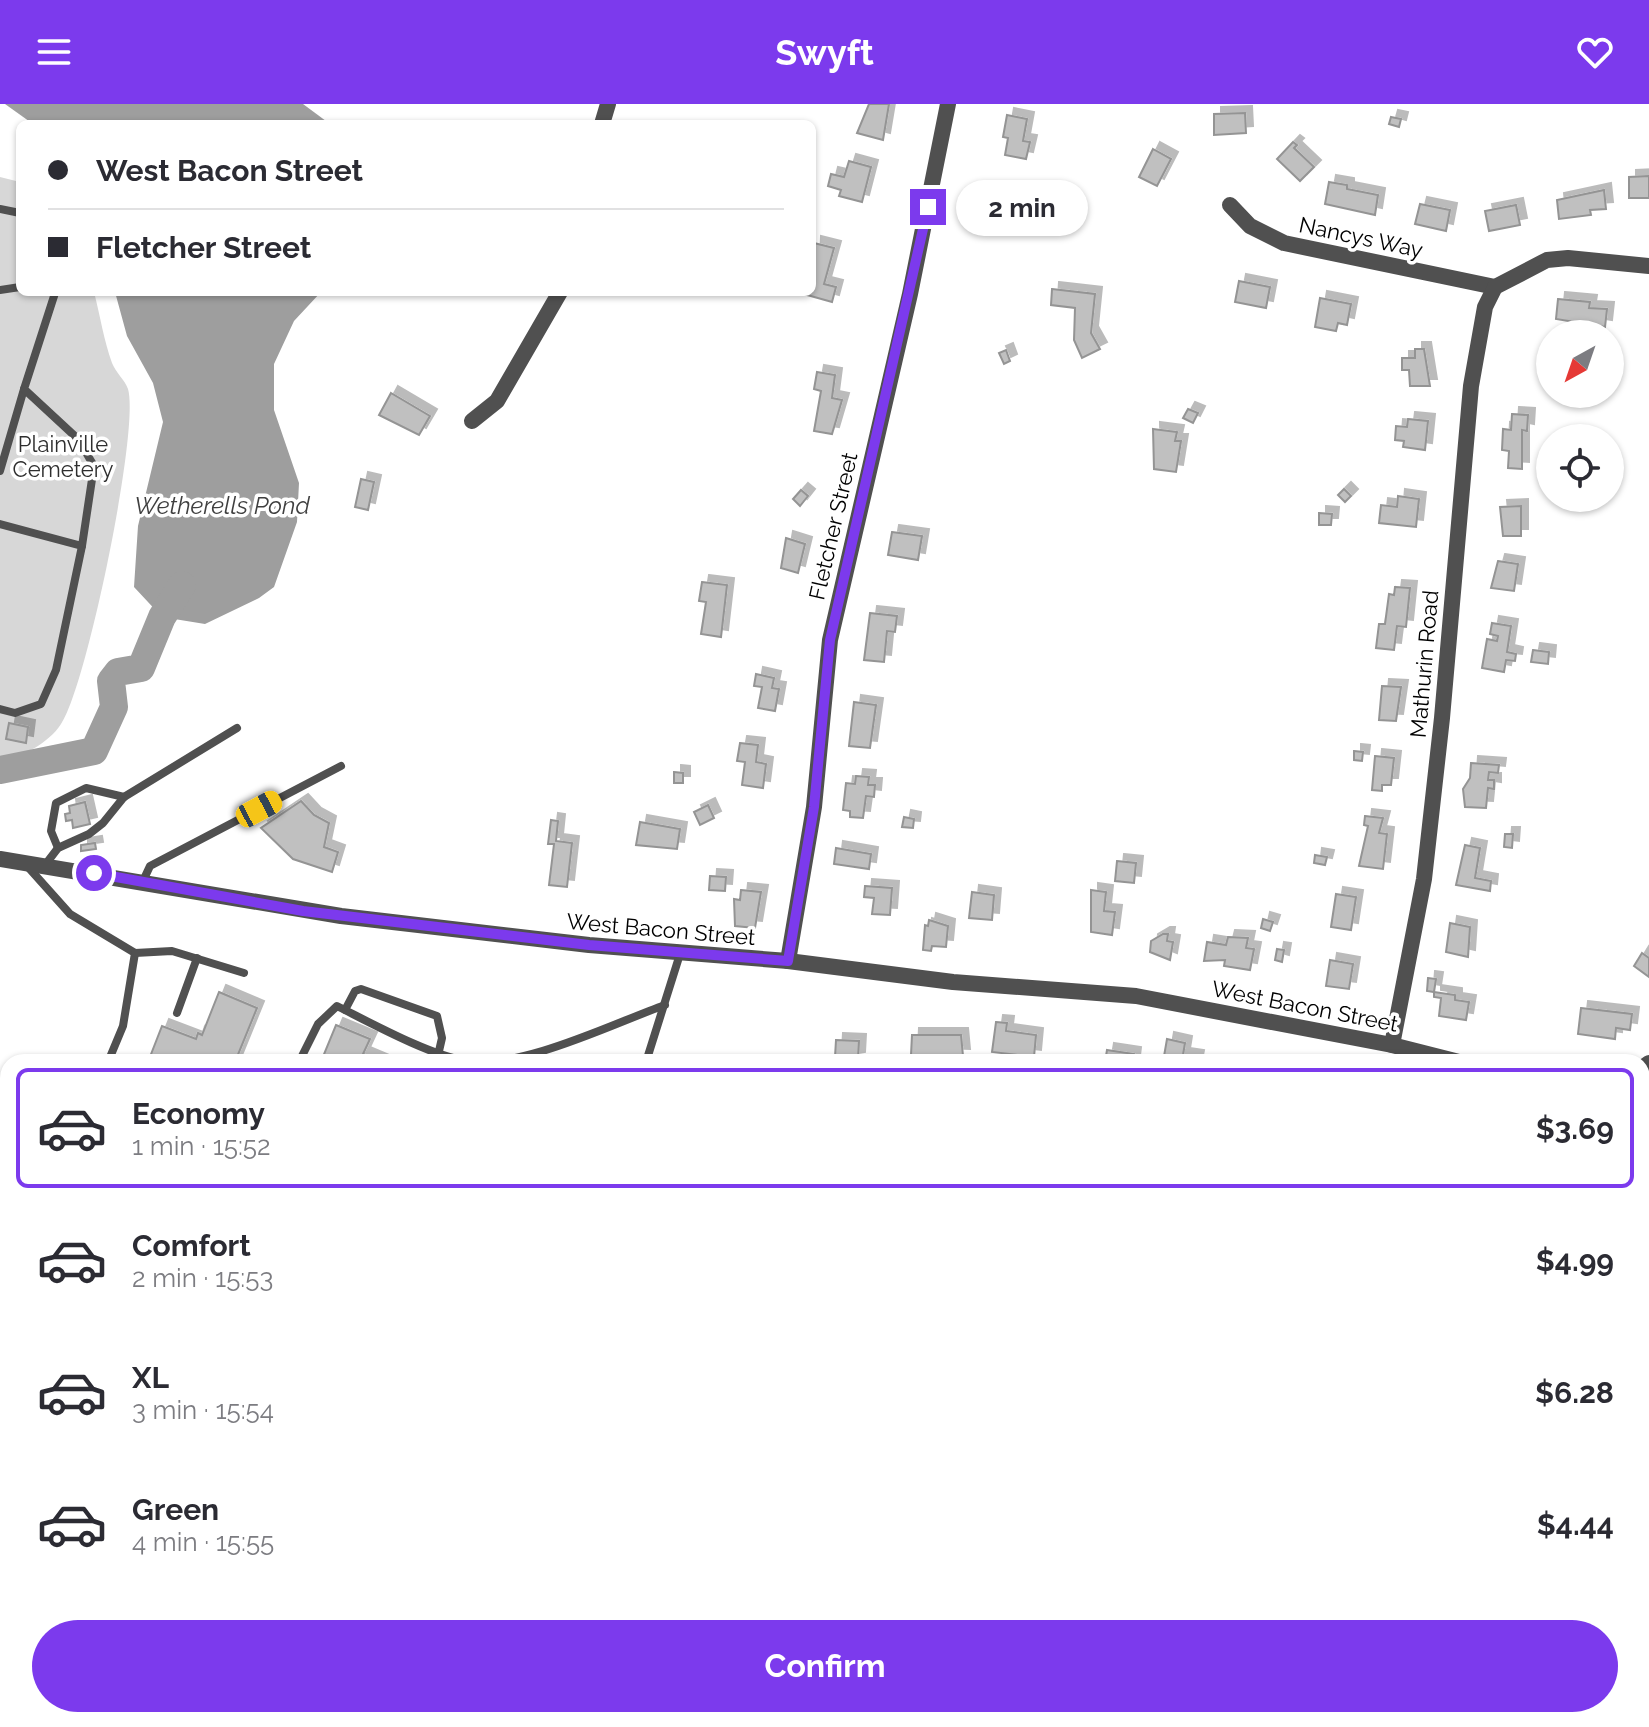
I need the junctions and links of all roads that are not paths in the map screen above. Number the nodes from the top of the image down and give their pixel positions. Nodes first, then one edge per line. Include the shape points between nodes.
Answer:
1 (948, 104) edge
2 (1230, 205) dead end
3 (1649, 266) edge
4 (1495, 287) junction
5 (53, 296) edge
6 (558, 296) edge
7 (24, 389) junction
8 (472, 421) dead end
9 (0, 471) edge
10 (0, 524) edge
11 (82, 546) junction
12 (0, 709) edge
13 (237, 728) dead end
14 (341, 766) dead end
15 (124, 797) junction
16 (58, 848) junction
17 (0, 859) edge
18 (25, 864) junction
19 (44, 866) junction
20 (143, 881) junction
21 (135, 953) junction
22 (680, 954) junction
23 (197, 958) junction
24 (788, 961) junction
25 (244, 973) dead end
26 (665, 1005) junction
27 (345, 1010) junction
28 (177, 1013) dead end
29 (1392, 1045) junction
30 (439, 1051) junction
31 (111, 1054) edge
32 (303, 1054) edge
33 (447, 1054) edge
34 (527, 1054) edge
35 (649, 1054) edge
36 (1427, 1054) edge

1 - 24 street, Fletcher Street via 830,640 814,807
2 - 4 street, Nancys Way via 1250,226 1284,243
3 - 4 street via 1547,260
4 - 29 street, Mathurin Road via 1473,361 1424,879
5 - 7 lane
6 - 8 street via 497,401
7 - 9 lane
7 - 11 lane via 78,439 94,466
10 - 11 lane
11 - 12 lane via 56,670 41,704 15,713
13 - 15 lane
14 - 20 lane via 150,866
15 - 16 lane via 96,829
15 - 16 lane via 86,788 56,803 51,831
16 - 19 lane
17 - 18 street, West Bacon Street
18 - 19 street, West Bacon Street
18 - 21 lane via 70,914
19 - 20 street, West Bacon Street
20 - 22 street, West Bacon Street via 303,911
21 - 23 lane via 172,951
21 - 31 lane via 123,1026
22 - 24 street, West Bacon Street
22 - 26 lane
23 - 25 lane
23 - 28 lane
24 - 29 street, West Bacon Street via 953,982 1136,996
26 - 34 lane
26 - 35 lane
27 - 30 lane
27 - 30 lane via 361,989 437,1016
27 - 32 lane via 337,1006 318,1024
29 - 36 street, West Bacon Street
30 - 33 lane

